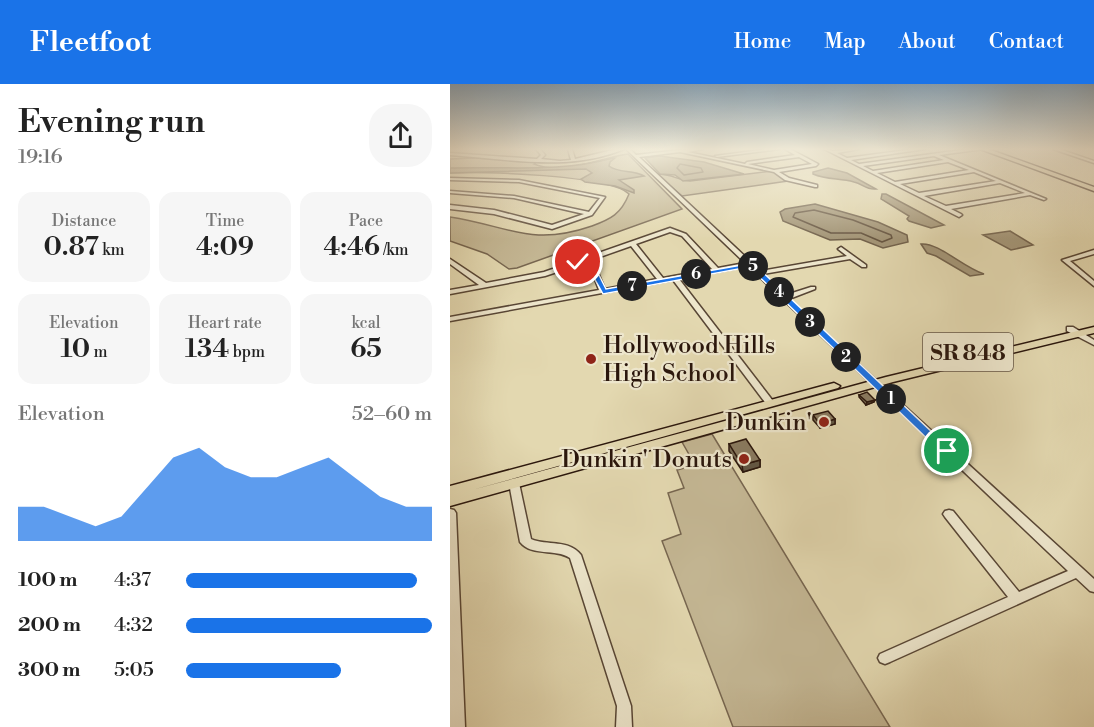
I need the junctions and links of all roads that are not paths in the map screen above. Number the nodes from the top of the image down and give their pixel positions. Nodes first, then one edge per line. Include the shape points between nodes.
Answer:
1 (450, 179) edge
2 (660, 179) edge
3 (786, 179) edge
4 (887, 179) edge
5 (922, 179) edge
6 (994, 179) edge
7 (1069, 179) edge
8 (1073, 179) edge
9 (1001, 182) junction
10 (895, 183) junction
11 (815, 186) dead end
12 (1094, 187) edge
13 (450, 192) edge
14 (1030, 194) junction
15 (919, 195) junction
16 (1044, 199) dead end
17 (450, 207) edge
18 (946, 208) junction
19 (590, 214) junction
20 (959, 215) dead end
21 (632, 243) junction
22 (841, 249) dead end
23 (1094, 252) edge
24 (851, 257) junction
25 (450, 261) edge
26 (578, 262) junction
27 (751, 264) junction
28 (864, 266) dead end
29 (717, 271) junction
30 (760, 273) junction
31 (675, 278) junction
32 (662, 280) junction
33 (1094, 284) edge
34 (485, 286) junction
35 (813, 288) dead end
36 (603, 291) junction
37 (450, 292) edge
38 (785, 297) junction
39 (450, 320) edge
40 (1094, 323) edge
41 (1094, 330) edge
42 (1074, 332) junction
43 (1094, 344) edge
44 (870, 380) junction
45 (770, 403) junction
46 (759, 416) junction
47 (514, 483) junction
48 (450, 491) edge
49 (450, 501) edge
50 (450, 513) edge
51 (949, 514) dead end
52 (1077, 572) junction
53 (1094, 587) edge
54 (1017, 599) junction
55 (885, 658) dead end
56 (457, 727) edge
57 (624, 727) edge

1 - 19 street via 519,181 603,197
2 - 27 street
3 - 11 street
4 - 10 street
5 - 10 street
6 - 9 street
7 - 12 main road
8 - 12 main road
9 - 14 street
9 - 15 street
10 - 15 street
13 - 19 street via 514,196
14 - 16 street
14 - 18 street
15 - 18 street
17 - 19 street via 494,212 552,227
18 - 20 street
21 - 26 street
21 - 29 street via 670,230 684,235
21 - 32 street
22 - 24 street
23 - 33 street via 1065,260
24 - 28 street
24 - 30 street
25 - 34 street
26 - 34 street via 545,274
26 - 36 street via 597,276
27 - 29 street
27 - 30 street
29 - 31 street
30 - 38 street
31 - 32 street
31 - 45 street
32 - 36 street
34 - 37 street
35 - 38 street
36 - 39 street
38 - 44 street
40 - 42 main road, SR 848
41 - 42 main road, SR 848
42 - 43 street
42 - 44 main road, SR 848
44 - 45 main road, SR 848
44 - 46 main road, SR 848
44 - 52 street
45 - 46 main road
45 - 48 main road, SR 848
46 - 47 main road, SR 848
47 - 49 main road, SR 848
47 - 57 street via 526,542 536,549 568,549 575,555 624,706
50 - 56 street
51 - 54 street
52 - 53 street
52 - 54 street
54 - 55 street

